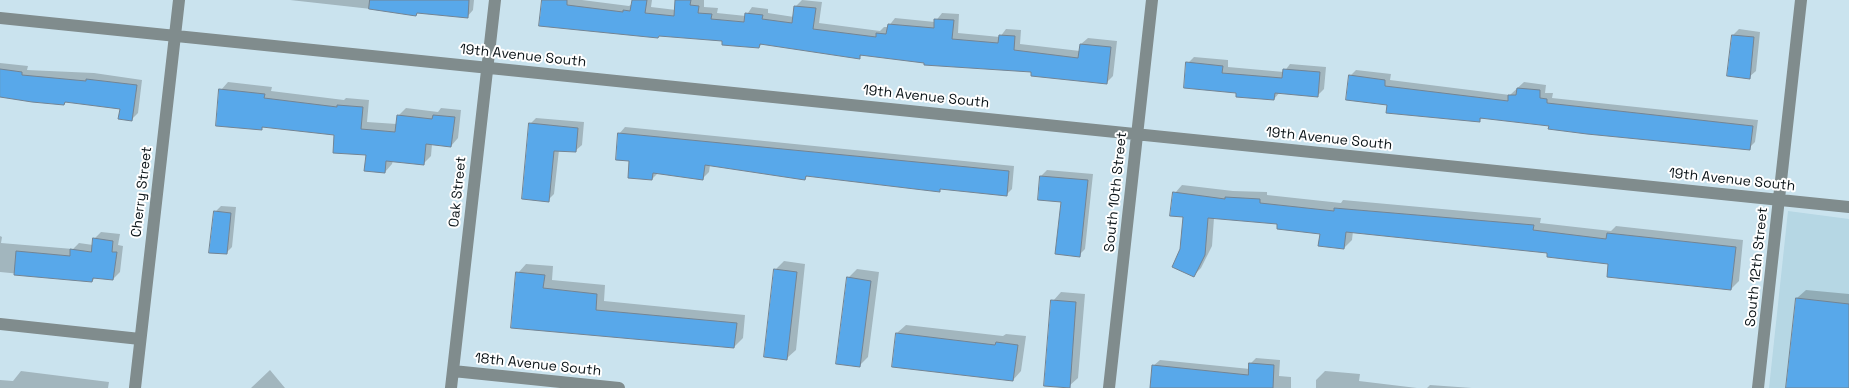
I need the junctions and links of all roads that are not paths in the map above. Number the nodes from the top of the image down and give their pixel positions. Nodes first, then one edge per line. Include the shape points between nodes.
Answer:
1 (180, 0) edge
2 (495, 0) edge
3 (1152, 0) edge
4 (1801, 0) edge
5 (0, 18) edge
6 (175, 36) junction
7 (487, 68) junction
8 (1138, 134) junction
9 (1780, 200) junction
10 (1849, 207) edge
11 (0, 324) edge
12 (140, 339) junction
13 (453, 371) junction
14 (135, 388) edge
15 (451, 388) edge
16 (619, 388) edge
17 (1109, 388) edge
18 (1758, 388) edge

1 - 6 street, Cherry Street
2 - 7 street, Oak Street
3 - 8 street, South 10th Street
4 - 9 street, South 12th Street
5 - 6 street, 19th Avenue South
6 - 7 street, 19th Avenue South
6 - 12 street, Cherry Street
7 - 8 street, 19th Avenue South
7 - 13 street, Oak Street
8 - 9 street, 19th Avenue South
8 - 17 street, South 10th Street
9 - 10 street, 19th Avenue South
9 - 18 street, South 12th Street
11 - 12 street
12 - 14 street, Cherry Street
13 - 15 street, Oak Street
13 - 16 street, 18th Avenue South

